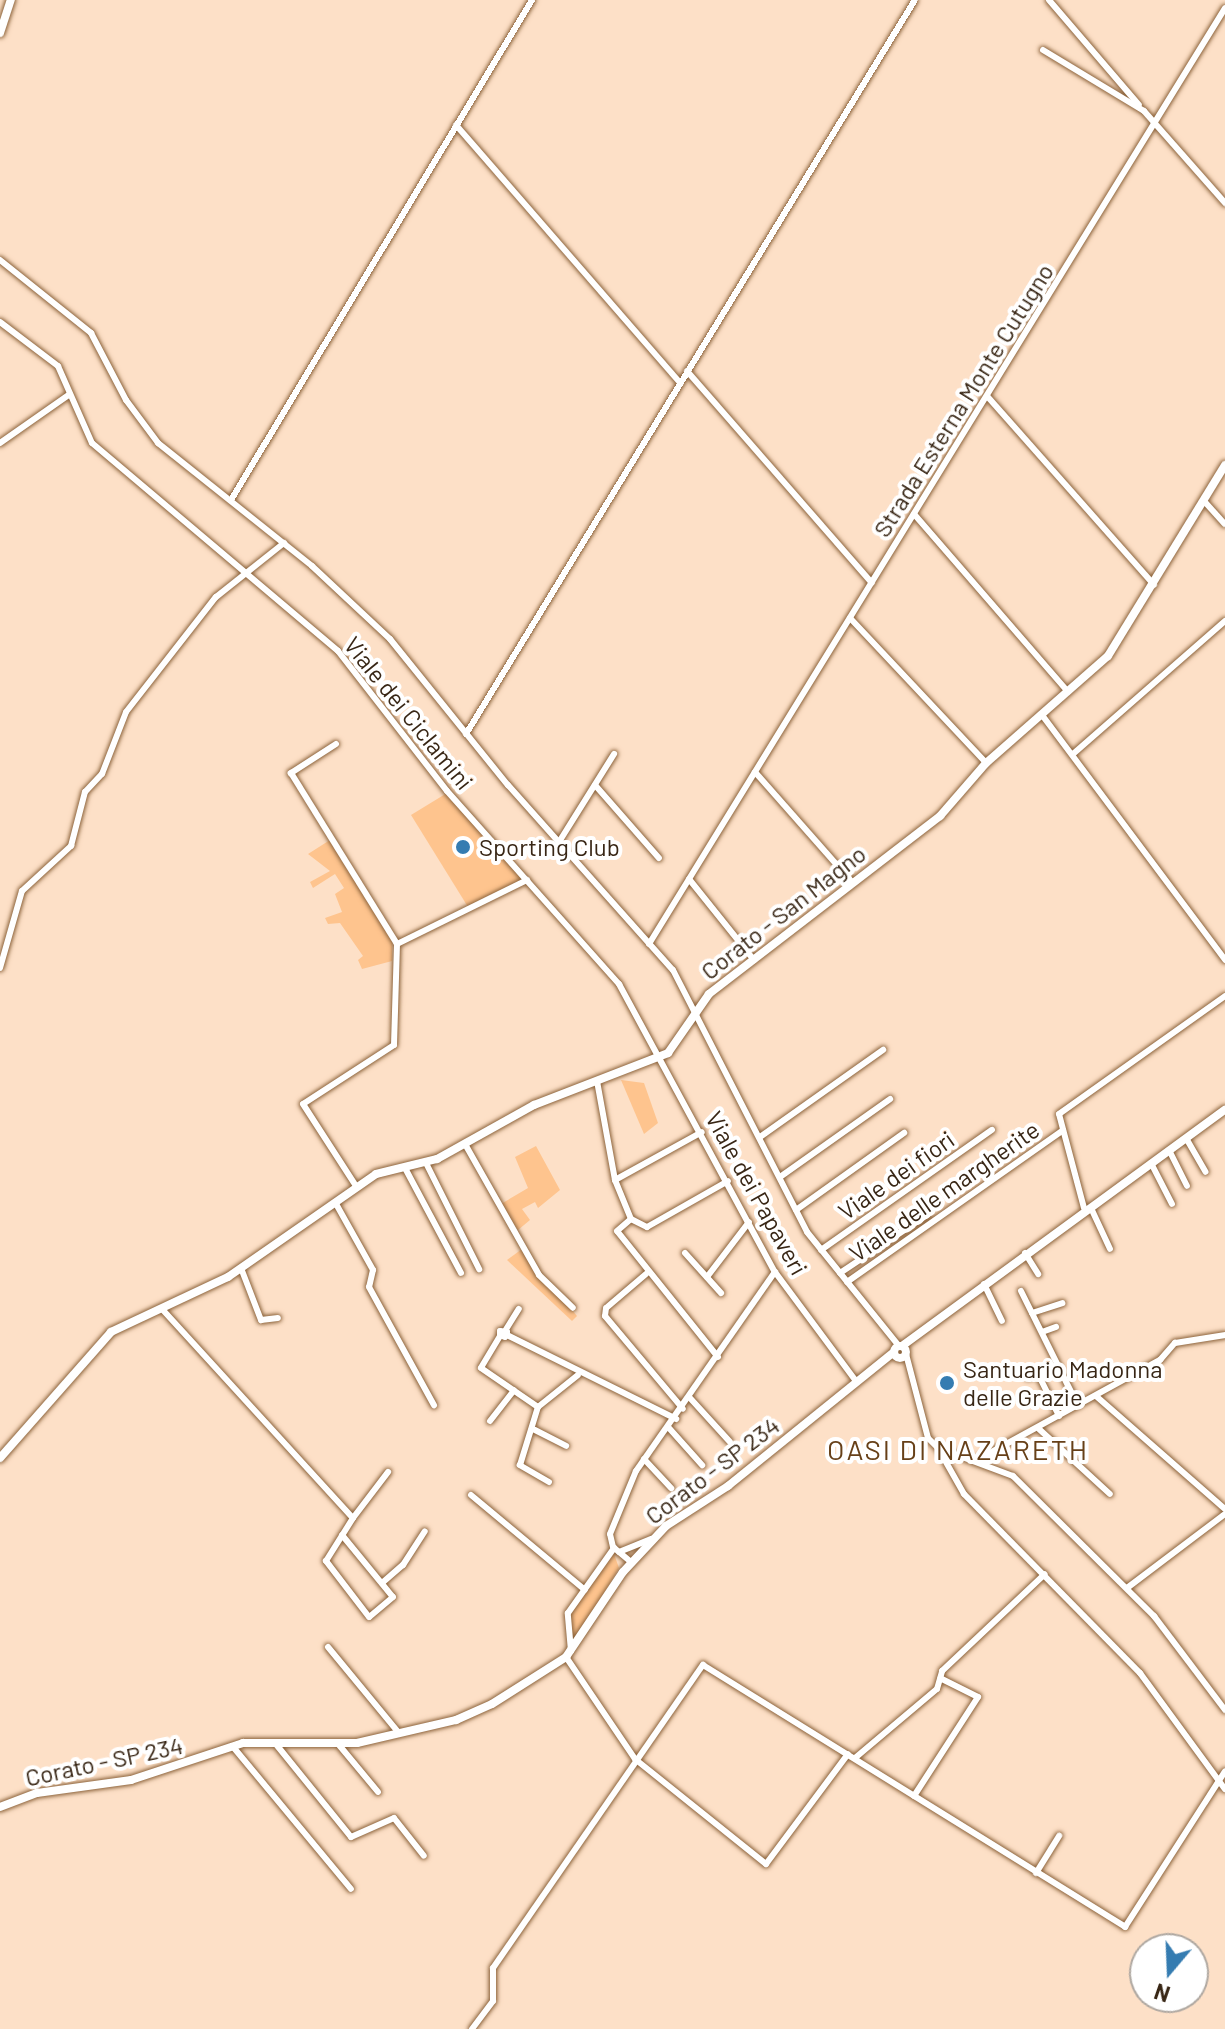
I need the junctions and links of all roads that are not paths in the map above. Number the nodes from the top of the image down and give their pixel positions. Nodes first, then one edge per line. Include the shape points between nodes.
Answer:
1 (11, 0) edge
2 (532, 0) edge
3 (915, 0) edge
4 (1049, 0) edge
5 (1225, 8) edge
6 (0, 33) edge
7 (1043, 50) dead end
8 (1144, 111) junction
9 (1155, 123) junction
10 (456, 125) junction
11 (1225, 203) edge
12 (0, 260) edge
13 (0, 322) edge
14 (687, 371) junction
15 (680, 383) junction
16 (70, 394) junction
17 (987, 396) junction
18 (0, 443) edge
19 (1225, 465) edge
20 (231, 500) junction
21 (1204, 501) junction
22 (914, 514) junction
23 (1225, 524) edge
24 (284, 543) junction
25 (249, 575) junction
26 (872, 583) junction
27 (1154, 585) junction
28 (850, 618) junction
29 (1225, 621) edge
30 (1068, 692) junction
31 (1042, 715) junction
32 (466, 734) junction
33 (336, 744) dead end
34 (614, 754) dead end
35 (1073, 754) junction
36 (986, 763) junction
37 (755, 772) junction
38 (595, 785) junction
39 (559, 842) junction
40 (659, 858) dead end
41 (689, 879) junction
42 (527, 880) junction
43 (853, 883) junction
44 (397, 944) junction
45 (649, 944) junction
46 (754, 960) junction
47 (1225, 960) edge
48 (0, 968) edge
49 (1225, 996) edge
50 (696, 1009) junction
51 (883, 1050) dead end
52 (663, 1056) junction
53 (597, 1081) junction
54 (890, 1099) dead end
55 (1225, 1110) edge
56 (992, 1130) dead end
57 (1063, 1130) junction
58 (702, 1132) junction
59 (904, 1133) dead end
60 (760, 1137) junction
61 (1186, 1138) junction
62 (465, 1144) junction
63 (1169, 1150) junction
64 (426, 1163) junction
65 (1151, 1163) junction
66 (405, 1168) junction
67 (1206, 1172) dead end
68 (780, 1177) junction
69 (615, 1180) junction
70 (728, 1181) junction
71 (356, 1186) junction
72 (1187, 1186) dead end
73 (335, 1202) junction
74 (1172, 1204) dead end
75 (1086, 1206) junction
76 (796, 1210) junction
77 (927, 1215) dead end
78 (631, 1219) junction
79 (749, 1222) junction
80 (1110, 1249) dead end
81 (821, 1250) junction
82 (685, 1253) dead end
83 (1025, 1253) junction
84 (241, 1268) junction
85 (479, 1269) dead end
86 (775, 1272) junction
87 (461, 1273) dead end
88 (840, 1273) junction
89 (646, 1274) junction
90 (1038, 1274) dead end
91 (707, 1277) junction
92 (847, 1282) junction
93 (984, 1284) junction
94 (1021, 1291) dead end
95 (721, 1293) dead end
96 (1062, 1303) dead end
97 (573, 1308) dead end
98 (162, 1309) junction
99 (519, 1309) dead end
100 (1032, 1313) junction
101 (278, 1318) dead end
102 (1002, 1321) dead end
103 (1056, 1327) dead end
104 (1042, 1332) junction
105 (504, 1334) junction
106 (1225, 1335) edge
107 (1060, 1342) dead end
108 (1049, 1347) junction
109 (900, 1351) junction
110 (718, 1357) junction
111 (1068, 1360) dead end
112 (1058, 1365) junction
113 (578, 1375) junction
114 (1028, 1377) dead end
115 (856, 1381) junction
116 (514, 1390) junction
117 (1096, 1396) junction
118 (690, 1398) junction
119 (434, 1405) dead end
120 (1078, 1406) junction
121 (538, 1407) junction
122 (683, 1409) junction
123 (1059, 1416) junction
124 (676, 1419) junction
125 (490, 1421) dead end
126 (669, 1428) junction
127 (1039, 1429) junction
128 (535, 1430) junction
129 (730, 1442) dead end
130 (566, 1446) dead end
131 (938, 1448) junction
132 (0, 1458) edge
133 (644, 1459) junction
134 (977, 1460) junction
135 (702, 1465) dead end
136 (388, 1472) dead end
137 (549, 1482) dead end
138 (671, 1488) dead end
139 (1110, 1494) dead end
140 (471, 1495) dead end
141 (1225, 1511) edge
142 (353, 1518) junction
143 (425, 1531) dead end
144 (342, 1535) junction
145 (654, 1538) junction
146 (617, 1550) junction
147 (631, 1562) junction
148 (1045, 1574) junction
149 (382, 1583) junction
150 (1127, 1588) junction
151 (585, 1590) junction
152 (611, 1590) junction
153 (328, 1647) dead end
154 (568, 1654) junction
155 (940, 1678) junction
156 (1225, 1710) edge
157 (399, 1733) junction
158 (275, 1743) junction
159 (339, 1745) junction
160 (234, 1748) junction
161 (852, 1756) junction
162 (635, 1759) junction
163 (1225, 1771) edge
164 (1219, 1781) junction
165 (1225, 1789) edge
166 (378, 1792) dead end
167 (914, 1796) junction
168 (0, 1807) edge
169 (1059, 1836) dead end
170 (424, 1856) dead end
171 (1036, 1873) junction
172 (351, 1889) dead end
173 (472, 2029) edge

1 - 6 main road
2 - 10 street
3 - 14 street
4 - 8 street
5 - 9 street, Strada Esterna Monte Cutugno
7 - 8 street
8 - 9 street
9 - 11 street
9 - 17 street, Strada Esterna Monte Cutugno
10 - 15 street
10 - 20 street
12 - 20 street via 83,324 141,424
13 - 16 street, Viale dei Ciclamini via 58,366
14 - 15 street
14 - 26 street
15 - 32 street
16 - 18 street
16 - 25 street, Viale dei Ciclamini via 92,443
17 - 22 street, Strada Esterna Monte Cutugno
17 - 27 street
19 - 21 main road, Corato - San Magno
20 - 24 street
21 - 23 street
21 - 27 main road, Corato - San Magno
22 - 26 street, Strada Esterna Monte Cutugno
22 - 30 street
24 - 25 street
24 - 32 street via 390,639
25 - 42 street, Viale dei Ciclamini via 338,651 447,791
25 - 48 street via 216,597 123,718 102,774 85,792 71,846 22,891
26 - 28 street, Strada Esterna Monte Cutugno
27 - 30 main road, Corato - San Magno via 1108,656
28 - 36 street
28 - 37 street, Strada Esterna Monte Cutugno
29 - 35 street
30 - 31 main road, Corato - San Magno
31 - 35 street
31 - 36 main road, Corato - San Magno
32 - 39 street
33 - 44 street via 291,773
34 - 38 street
35 - 47 street
36 - 43 main road, Corato - San Magno via 940,816
37 - 41 street, Strada Esterna Monte Cutugno
37 - 43 street
38 - 39 street
38 - 40 street
39 - 45 street
41 - 45 street, Strada Esterna Monte Cutugno
41 - 46 street
42 - 44 street
42 - 52 street, Viale dei Ciclamini via 619,984
43 - 46 main road, Corato - San Magno
44 - 71 street via 394,1045 303,1104
45 - 50 street
46 - 50 main road, Corato - San Magno
49 - 57 street via 1059,1114
50 - 52 main road, Corato - San Magno
50 - 60 street
51 - 60 street
52 - 53 main road
52 - 58 street, Viale dei Papaveri
53 - 62 main road via 534,1105
53 - 69 street
54 - 68 street
55 - 61 main road, Corato - SP 234
56 - 81 street, Viale dei fiori
57 - 75 street
57 - 92 street, Viale delle margherite
58 - 69 street
58 - 70 street, Viale dei Papaveri
59 - 76 street
60 - 68 street
61 - 63 main road, Corato - SP 234
61 - 67 street
62 - 64 main road
62 - 97 street via 539,1275
63 - 65 main road, Corato - SP 234
63 - 72 street
64 - 66 main road
64 - 85 street
65 - 74 street
65 - 75 main road, Corato - SP 234
66 - 71 main road
66 - 87 street
68 - 76 street
69 - 78 street
70 - 78 street via 647,1227
70 - 79 street, Viale dei Papaveri
71 - 73 main road
73 - 84 main road
73 - 119 street via 373,1270 369,1287
75 - 80 street
75 - 83 main road, Corato - SP 234
76 - 81 street
77 - 88 street
78 - 89 street via 617,1231
79 - 86 street, Viale dei Papaveri
79 - 91 street
81 - 88 street
82 - 91 street
83 - 90 street
83 - 93 main road, Corato - SP 234
84 - 98 main road
84 - 101 street via 261,1320
86 - 110 street
86 - 115 street, Viale dei Papaveri
88 - 92 street
89 - 110 street
89 - 122 street via 606,1308 605,1316
91 - 95 street
92 - 109 street
93 - 102 street
93 - 109 main road, Corato - SP 234
94 - 100 street
96 - 100 street
98 - 132 main road via 111,1332
98 - 142 street
99 - 105 street
100 - 104 street
103 - 104 street
104 - 108 street
105 - 113 street
105 - 116 street via 481,1368
106 - 117 street via 1175,1343 1160,1360
107 - 108 street
108 - 112 street
109 - 115 main road, Corato - SP 234
109 - 131 street via 928,1438
110 - 118 street
111 - 112 street
112 - 120 street
113 - 121 street
113 - 124 street
114 - 123 street via 1038,1374
115 - 145 main road, Corato - SP 234 via 782,1445
116 - 121 street
116 - 125 street
117 - 120 street
117 - 141 street
118 - 122 street
118 - 129 street
120 - 123 street
121 - 128 street
122 - 124 street
123 - 127 street
124 - 126 street
126 - 133 street
126 - 135 street
127 - 134 street
127 - 139 street
128 - 130 street
128 - 137 street via 520,1465
131 - 134 street
131 - 148 street via 964,1494
133 - 138 street
133 - 146 street via 610,1534
134 - 150 street via 1013,1476
136 - 142 street
140 - 151 street
141 - 150 street
142 - 144 street
143 - 149 street via 403,1565
144 - 149 street
144 - 149 street via 326,1561 369,1617 393,1597
145 - 146 street
145 - 147 main road, Corato - SP 234
146 - 147 street
146 - 151 street
146 - 152 street via 620,1570
147 - 152 main road, Corato - SP 234
148 - 155 street
148 - 164 street via 1140,1673
150 - 156 street
151 - 154 street via 565,1622
152 - 154 main road, Corato - SP 234
153 - 157 street
154 - 157 main road, Corato - SP 234 via 492,1704
154 - 162 street
155 - 161 street via 937,1689
155 - 167 street via 978,1697
157 - 159 main road, Corato - SP 234
158 - 159 main road, Corato - SP 234
158 - 160 main road, Corato - SP 234
158 - 170 street via 351,1837 394,1818
159 - 166 street
160 - 168 main road, Corato - SP 234 via 131,1780 37,1793
160 - 172 street
161 - 162 street via 709,1665 699,1668
161 - 162 street via 769,1865
161 - 167 street
162 - 173 street via 493,1968 493,2001
163 - 164 street
164 - 165 street
164 - 171 street via 1129,1925
167 - 171 street
169 - 171 street

